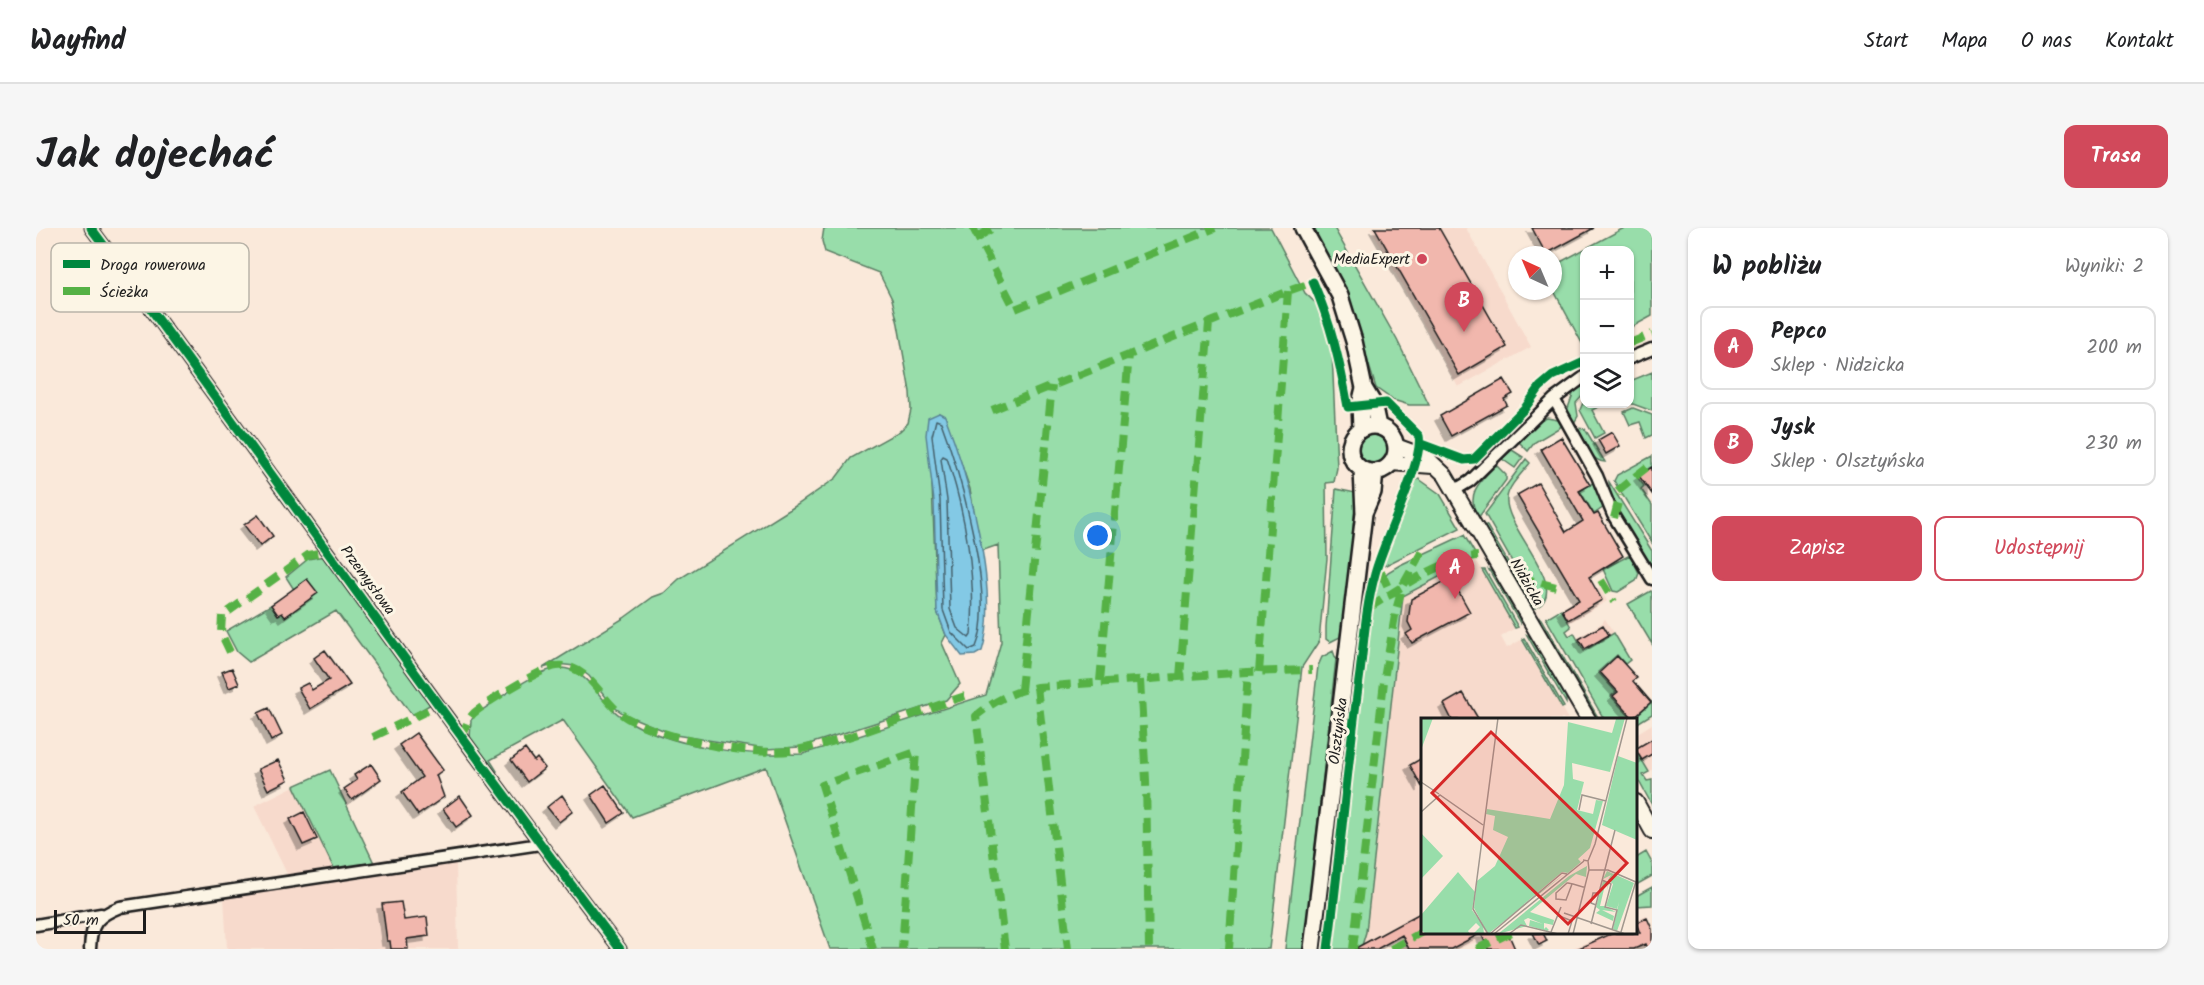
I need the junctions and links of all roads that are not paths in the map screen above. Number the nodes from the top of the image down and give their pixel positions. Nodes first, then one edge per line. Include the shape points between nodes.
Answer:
1 (92, 228) edge
2 (1304, 228) edge
3 (103, 243) edge
4 (154, 312) edge
5 (1652, 349) edge
6 (1634, 356) edge
7 (1580, 380) edge
8 (1364, 388) junction
9 (1554, 399) junction
10 (1378, 426) junction
11 (1361, 428) junction
12 (1396, 446) junction
13 (1391, 463) junction
14 (1432, 466) junction
15 (1368, 471) junction
16 (1455, 490) junction
17 (1652, 579) edge
18 (1587, 718) edge
19 (1637, 805) edge
20 (1652, 831) edge
21 (540, 844) junction
22 (101, 914) junction
23 (36, 925) edge
24 (90, 949) edge
25 (620, 949) edge
26 (1312, 949) edge

1 - 3 street, Przemysłowa
2 - 8 main road via 1340,296
4 - 21 street, Przemysłowa
5 - 6 street
7 - 9 street
8 - 10 main road via 1373,403
8 - 11 main road
9 - 16 street via 1470,481
9 - 17 street via 1597,476 1613,516
10 - 11 main road
10 - 12 main road via 1390,433
11 - 15 main road via 1349,445 1352,460
12 - 13 main road
12 - 14 street, Nidzicka via 1419,453
13 - 14 street
13 - 15 main road
14 - 16 street, Nidzicka via 1445,475
15 - 26 main road, Olsztyńska via 1373,492 1364,513
16 - 18 street, Nidzicka
19 - 20 street
21 - 22 street via 120,907
21 - 25 street, Przemysłowa
22 - 23 street
22 - 24 street via 92,930

